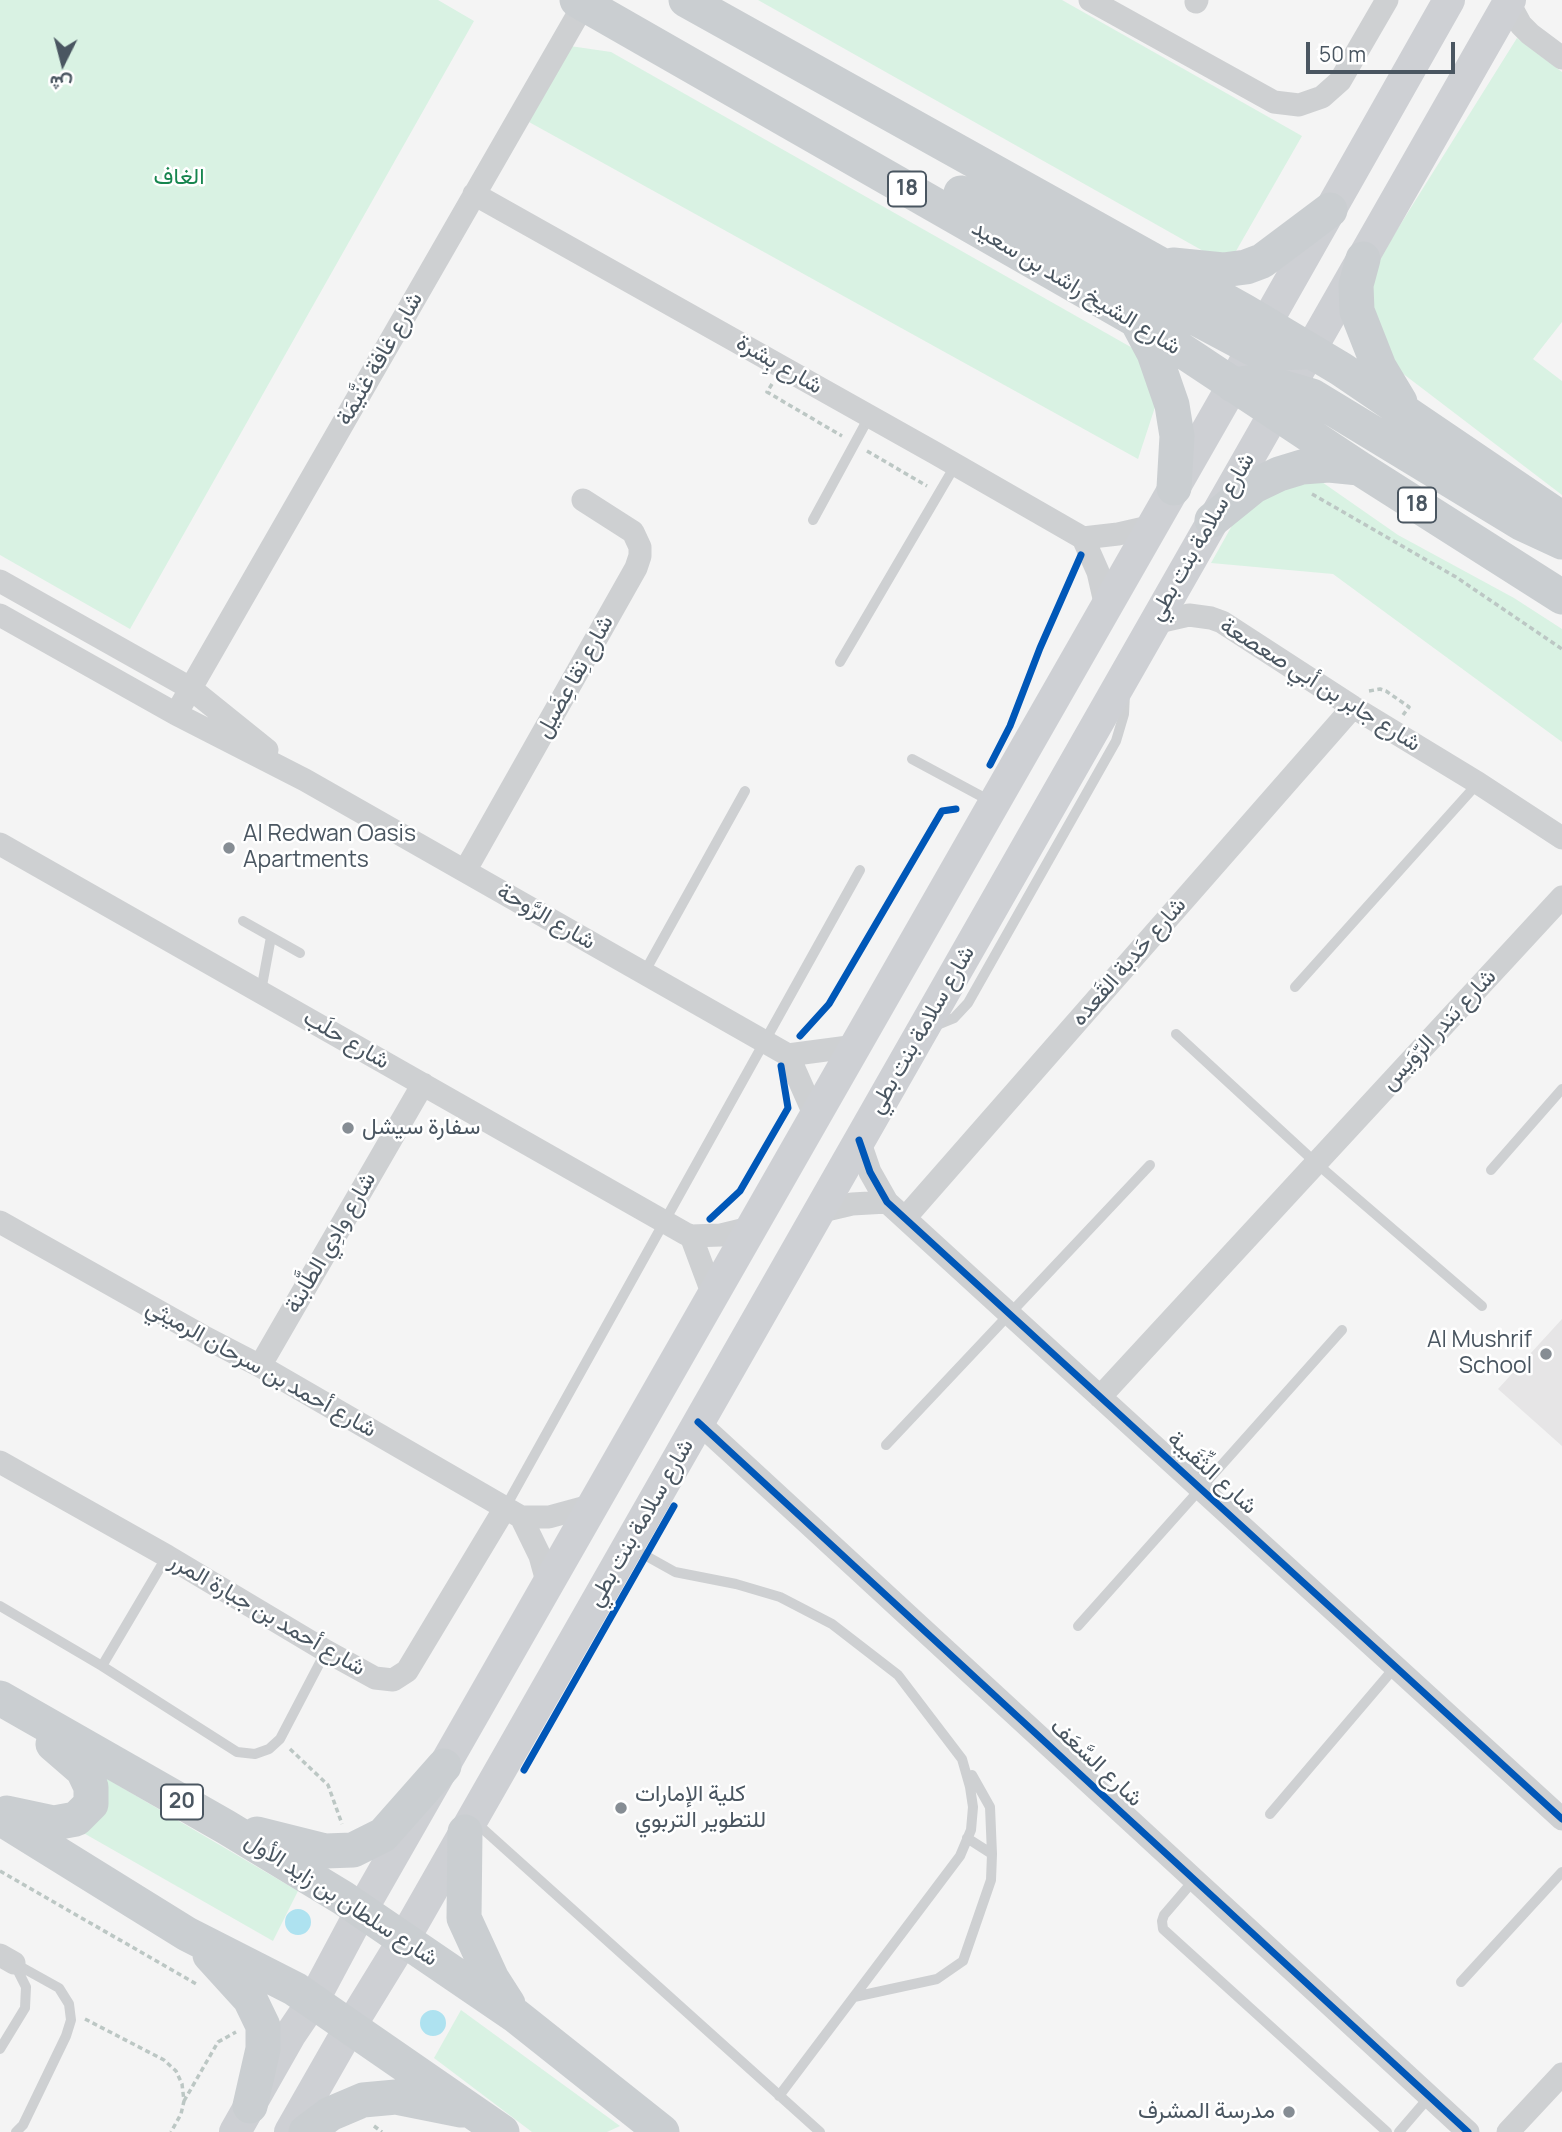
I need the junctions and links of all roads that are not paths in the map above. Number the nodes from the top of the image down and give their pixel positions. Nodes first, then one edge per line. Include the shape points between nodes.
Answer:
1 (686, 0) edge
2 (1090, 0) edge
3 (1387, 0) edge
4 (1449, 0) edge
5 (1509, 1) edge
6 (580, 2) edge
7 (1562, 58) edge
8 (812, 135) junction
9 (474, 194) junction
10 (1330, 210) junction
11 (1363, 259) junction
12 (1161, 264) junction
13 (1136, 320) junction
14 (1258, 336) junction
15 (1310, 352) junction
16 (1233, 385) junction
17 (1281, 400) junction
18 (1406, 411) junction
19 (869, 417) junction
20 (956, 464) junction
21 (1359, 468) junction
22 (1174, 488) junction
23 (583, 500) dead end
24 (1562, 519) edge
25 (813, 520) dead end
26 (1212, 520) junction
27 (1153, 526) junction
28 (1083, 538) junction
29 (1562, 542) edge
30 (0, 581) edge
31 (1562, 597) edge
32 (1106, 607) junction
33 (0, 615) edge
34 (1154, 623) junction
35 (840, 662) dead end
36 (190, 688) junction
37 (1353, 707) junction
38 (176, 714) junction
39 (912, 760) dead end
40 (305, 780) junction
41 (1478, 783) junction
42 (745, 791) dead end
43 (994, 803) junction
44 (1562, 838) edge
45 (2, 849) edge
46 (860, 870) dead end
47 (465, 871) junction
48 (1562, 897) edge
49 (243, 921) dead end
50 (271, 937) junction
51 (300, 953) dead end
52 (644, 973) junction
53 (1295, 987) dead end
54 (261, 991) junction
55 (1176, 1034) dead end
56 (765, 1042) junction
57 (856, 1046) junction
58 (788, 1055) junction
59 (423, 1084) junction
60 (1562, 1089) edge
61 (816, 1116) junction
62 (859, 1140) junction
63 (1316, 1163) junction
64 (1150, 1165) dead end
65 (1491, 1170) dead end
66 (887, 1202) junction
67 (818, 1212) junction
68 (905, 1218) junction
69 (0, 1222) edge
70 (664, 1222) junction
71 (751, 1228) junction
72 (691, 1236) junction
73 (713, 1295) junction
74 (1482, 1306) dead end
75 (1008, 1313) junction
76 (1342, 1330) dead end
77 (260, 1366) junction
78 (1101, 1397) junction
79 (698, 1422) junction
80 (886, 1445) dead end
81 (0, 1462) edge
82 (1201, 1489) junction
83 (593, 1505) junction
84 (513, 1513) junction
85 (628, 1546) junction
86 (167, 1556) junction
87 (548, 1585) junction
88 (0, 1606) edge
89 (1078, 1626) dead end
90 (326, 1651) junction
91 (102, 1666) junction
92 (1395, 1667) junction
93 (0, 1699) edge
94 (962, 1759) junction
95 (444, 1766) junction
96 (0, 1811) edge
97 (1270, 1814) dead end
98 (0, 1818) edge
99 (1562, 1819) edge
100 (469, 1826) junction
101 (226, 1827) junction
102 (968, 1838) junction
103 (992, 1854) junction
104 (1562, 1872) edge
105 (1194, 1880) junction
106 (361, 1911) junction
107 (187, 1934) junction
108 (404, 1939) junction
109 (7, 1959) edge
110 (1461, 1982) dead end
111 (854, 1997) junction
112 (313, 2001) junction
113 (516, 2016) junction
114 (350, 2027) junction
115 (0, 2049) edge
116 (1562, 2074) edge
117 (779, 2096) junction
118 (1430, 2096) junction
119 (242, 2119) edge
120 (490, 2123) edge
121 (16, 2132) edge
122 (290, 2132) edge
123 (306, 2132) edge
124 (662, 2132) edge
125 (820, 2132) edge
126 (1387, 2132) edge
127 (1399, 2132) edge
128 (1468, 2132) edge
129 (1508, 2132) edge

1 - 12 main road, 18
2 - 3 street via 1274,102 1299,105 1322,97 1340,81
4 - 10 main road, شارع سلامة بنت بطي
5 - 7 street via 1530,34
5 - 11 main road, شارع سلامة بنت بطي
6 - 8 main road, شارع الشيخ راشد بن سعيد / 18
6 - 9 street, شارع غافة غنَّيمَة
8 - 13 main road, شارع الشيخ راشد بن سعيد / 18
8 - 14 main road via 922,172
9 - 19 street, شارع بِشرة
9 - 36 street, شارع غافة غنَّيمَة
10 - 12 main road via 1262,261 1246,267 1223,270
10 - 14 main road, شارع سلامة بنت بطي
11 - 15 main road, شارع سلامة بنت بطي
11 - 18 main road via 1356,285 1357,312 1379,367
12 - 14 main road, 18
13 - 16 main road, شارع الشيخ راشد بن سعيد / 18
13 - 22 main road via 1154,353 1172,405 1177,447
14 - 15 main road, 18
14 - 16 main road, شارع سلامة بنت بطي
15 - 17 main road, شارع سلامة بنت بطي
15 - 18 main road, 18
16 - 17 main road, شارع الشيخ راشد بن سعيد / 18
16 - 22 main road, شارع سلامة بنت بطي
17 - 21 main road, شارع الشيخ راشد بن سعيد / 18
17 - 26 main road, شارع سلامة بنت بطي
17 - 29 main road via 1312,396 1521,523
18 - 24 main road, 18
19 - 20 street, شارع بِشرة
19 - 25 lane
20 - 28 street, شارع بِشرة
20 - 35 lane
21 - 26 main road via 1302,467 1279,474 1254,486
21 - 31 main road, شارع الشيخ راشد بن سعيد / 18
22 - 27 main road, شارع سلامة بنت بطي
23 - 47 street, شارع نِقا عِضَيل via 633,532 640,556
26 - 34 main road, شارع سلامة بنت بطي
27 - 28 street
27 - 32 main road, شارع سلامة بنت بطي
28 - 32 street
30 - 36 street, شارع الرَّوحة
32 - 43 main road, شارع سلامة بنت بطي
33 - 38 street, شارع الرَّوحة
34 - 37 street, شارع جابر بن أبي صعصعة via 1189,615 1222,622
34 - 62 main road, شارع سلامة بنت بطي
36 - 38 street, شارع غافة غنَّيمَة
36 - 40 street, شارع الرَّوحة
37 - 41 street, شارع جابر بن أبي صعصعة
37 - 68 street, شارع حَدبة القَعده
38 - 40 street, شارع الرَّوحة
39 - 43 lane
40 - 47 street, شارع الرَّوحة
41 - 44 street, شارع جابر بن أبي صعصعة
41 - 53 lane
42 - 52 lane
43 - 57 main road, شارع سلامة بنت بطي
45 - 54 street, شارع حلَب
46 - 56 lane
47 - 52 street, شارع الرَّوحة
48 - 63 street, شارع بَندر الرّوَيس
49 - 50 lane
50 - 51 lane
50 - 54 lane
52 - 56 street, شارع الرَّوحة
54 - 59 street, شارع حلَب
55 - 63 lane
56 - 58 street, شارع الرَّوحة
56 - 70 lane
57 - 58 street
57 - 61 main road, شارع سلامة بنت بطي
58 - 61 street
59 - 70 street, شارع حلَب
59 - 77 street, شارع وادِي الطَّابنة
60 - 65 lane
61 - 71 main road, شارع سلامة بنت بطي
62 - 66 street, شارع الثِّقَيبة
62 - 67 main road, شارع سلامة بنت بطي
63 - 74 lane
63 - 78 street, شارع بَندر الرّوَيس
64 - 75 lane
66 - 67 street
66 - 68 street, شارع الثِّقَيبة
67 - 79 main road, شارع سلامة بنت بطي
68 - 75 street, شارع الثِّقَيبة
69 - 77 street, شارع أحمد بن سرحان الرميثي
70 - 72 street, شارع حلَب
70 - 84 lane
71 - 72 street, شارع حلَب via 721,1236
71 - 73 main road, شارع سلامة بنت بطي
72 - 73 street
73 - 83 main road, شارع سلامة بنت بطي
75 - 78 street, شارع الثِّقَيبة
75 - 80 lane
76 - 82 lane, شارع الثِّقَيبة
77 - 84 street, شارع أحمد بن سرحان الرميثي
78 - 82 street, شارع الثِّقَيبة
79 - 85 main road, شارع سلامة بنت بطي
79 - 105 street, شارع السَّعَف
81 - 86 street, شارع أحمد بن جبارة المرر
82 - 89 lane, شارع الثِّقَيبة
82 - 92 street, شارع الثِّقَيبة
83 - 84 street via 549,1517
83 - 87 main road, شارع سلامة بنت بطي
84 - 87 street via 540,1556
84 - 90 street, شارع أحمد بن جبارة المرر via 407,1671 393,1680 375,1678
85 - 94 lane via 675,1572 780,1597 832,1623 898,1675
85 - 100 main road, شارع سلامة بنت بطي
86 - 90 street, شارع أحمد بن جبارة المرر
86 - 91 lane
87 - 95 main road, شارع سلامة بنت بطي
88 - 91 lane
90 - 91 lane via 280,1739 255,1754 237,1752
92 - 97 lane
92 - 99 street, شارع الثِّقَيبة
93 - 96 main road via 83,1770 91,1787 91,1804 76,1819 54,1823
93 - 101 main road, شارع سلطان بن زايد الأول / 20
94 - 102 lane via 973,1807
94 - 103 lane via 990,1807
95 - 101 main road via 383,1835 353,1850 325,1851
95 - 106 main road, شارع سلامة بنت بطي
98 - 107 main road
100 - 108 main road, شارع سلامة بنت بطي
100 - 113 main road via 464,1918 492,1979
100 - 117 lane
101 - 106 main road, شارع سلطان بن زايد الأول / 20
102 - 103 lane
102 - 111 lane via 960,1856
103 - 111 lane via 991,1880 963,1961 937,1979
104 - 110 lane
105 - 118 street, شارع السَّعَف
105 - 126 lane via 1164,1915 1163,1929
106 - 108 main road, شارع سلطان بن زايد الأول / 20
106 - 112 main road, شارع سلامة بنت بطي
107 - 112 main road
107 - 119 main road via 250,1999 263,2026 263,2049
108 - 113 main road, شارع سلطان بن زايد الأول / 20
108 - 114 main road, شارع سلامة بنت بطي
109 - 115 lane via 26,1987 24,2008
109 - 121 lane via 59,1988 70,2012 66,2036
111 - 117 lane
112 - 114 main road
112 - 119 main road, شارع سلامة بنت بطي
113 - 124 main road, شارع سلطان بن زايد الأول / 20
114 - 120 main road
114 - 122 main road, شارع سلامة بنت بطي
116 - 129 street
117 - 125 lane
118 - 127 lane
118 - 128 street, شارع السَّعَف
120 - 123 main road via 396,2097 363,2100 330,2114

